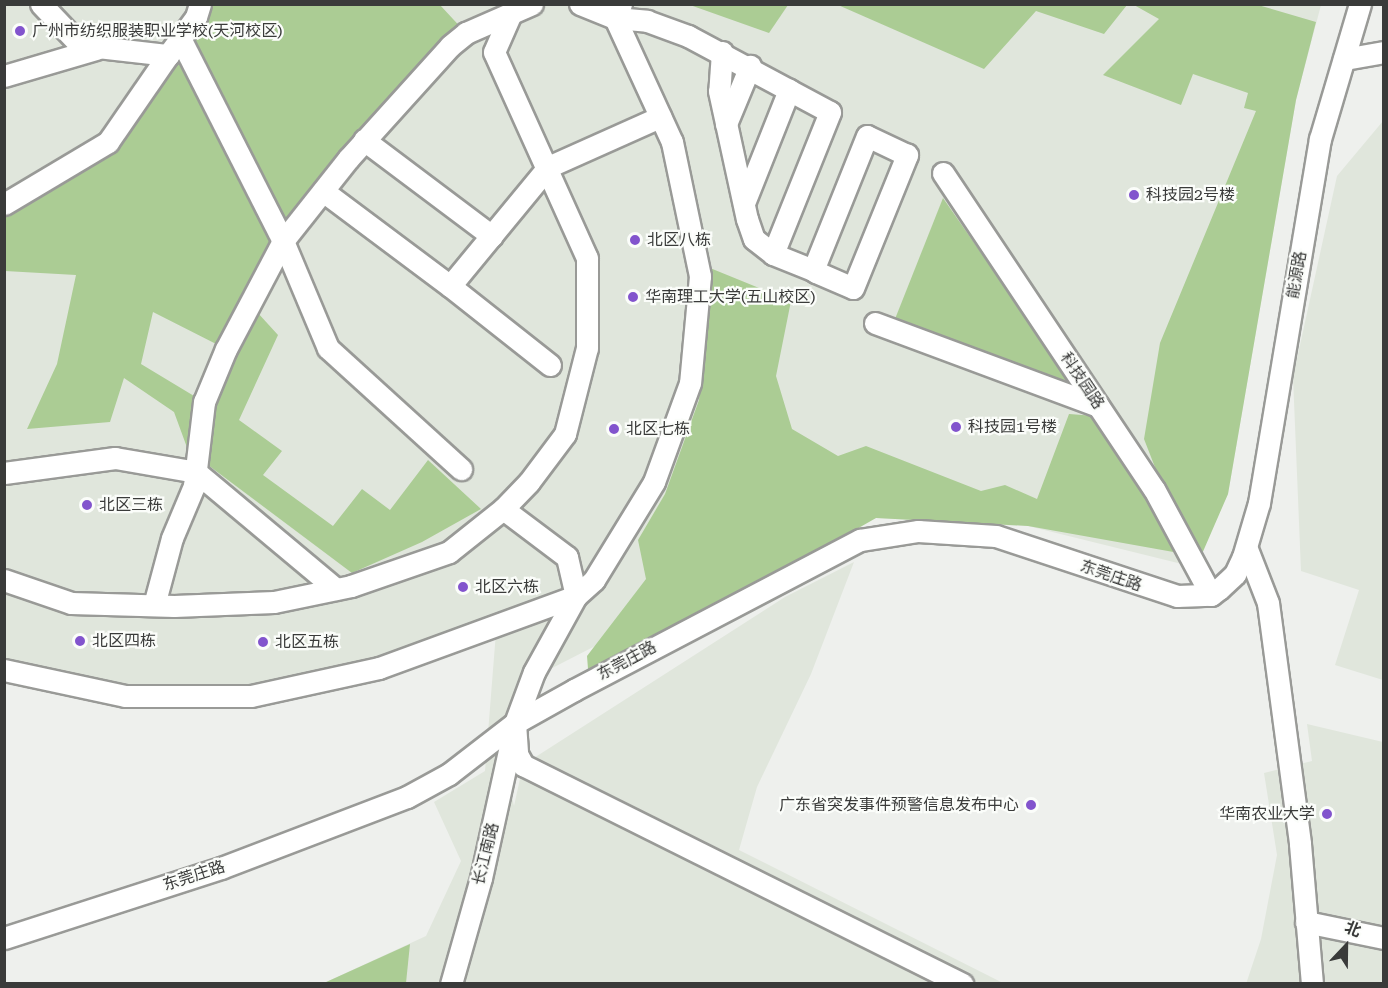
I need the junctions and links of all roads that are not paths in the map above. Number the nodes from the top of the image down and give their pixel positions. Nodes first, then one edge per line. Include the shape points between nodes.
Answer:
1 (40, 4) edge
2 (200, 4) edge
3 (532, 4) edge
4 (580, 4) edge
5 (1360, 4) edge
6 (512, 11) junction
7 (618, 11) edge
8 (180, 38) junction
9 (100, 48) junction
10 (722, 52) junction
11 (1383, 52) edge
12 (168, 55) junction
13 (1344, 59) junction
14 (750, 66) junction
15 (4, 76) edge
16 (789, 90) junction
17 (660, 117) junction
18 (726, 124) junction
19 (364, 140) junction
20 (548, 167) junction
21 (944, 173) dead end
22 (323, 191) junction
23 (4, 204) edge
24 (744, 204) junction
25 (492, 236) junction
26 (283, 241) junction
27 (773, 254) junction
28 (813, 270) junction
29 (450, 286) junction
30 (875, 323) dead end
31 (550, 365) dead end
32 (1098, 406) junction
33 (461, 469) dead end
34 (196, 472) junction
35 (4, 473) edge
36 (503, 509) junction
37 (1247, 549) junction
38 (4, 580) edge
39 (336, 589) junction
40 (1211, 595) junction
41 (576, 596) junction
42 (154, 605) junction
43 (4, 670) edge
44 (515, 723) junction
45 (1306, 922) junction
46 (4, 938) edge
47 (1383, 938) edge
48 (451, 984) edge
49 (963, 984) edge
50 (1312, 984) edge

1 - 9 street via 80,45
2 - 8 street
3 - 6 street
4 - 7 street
5 - 13 street, 能源路
6 - 19 street via 466,33 450,46
6 - 20 street via 494,52
7 - 10 street
7 - 17 street
8 - 12 street
8 - 26 street
9 - 12 street
9 - 15 street
10 - 14 street
10 - 18 street via 719,91
11 - 13 street
12 - 23 street via 108,142
13 - 37 street, 能源路 via 1320,139 1259,503
14 - 16 street
14 - 18 street
16 - 24 street
16 - 27 street via 830,112
17 - 20 street
17 - 41 street via 672,142 700,276 690,383 654,483 594,580
18 - 24 street
19 - 22 street
19 - 25 street
20 - 25 street
20 - 36 street via 587,258 587,348 565,434
21 - 32 street, 科技园路
22 - 26 street
22 - 29 street
24 - 27 street via 754,238
25 - 29 street
26 - 33 street via 328,348
26 - 34 street via 226,349 204,402
27 - 28 street
28 - 28 street via 854,288 907,155 867,136
29 - 31 street
30 - 32 street
32 - 40 street, 科技园路 via 1154,489
34 - 35 street via 115,458
34 - 39 street
34 - 42 street via 172,538
36 - 39 street via 448,552
36 - 41 street via 567,557
37 - 40 street via 1235,574
37 - 45 street via 1268,603 1300,844
38 - 42 street via 71,603
39 - 42 street via 274,602
40 - 44 street, 东莞庄路 via 1177,596 1150,589 996,536 958,531 889,532 836,550
41 - 43 street via 379,668 251,696 125,696
41 - 44 street, 长江南路 via 534,672
44 - 46 street, 东莞庄路 via 449,774 388,806 221,868
44 - 48 street, 长江南路 via 481,878
44 - 49 street via 517,754 523,765
45 - 47 street
45 - 50 street

